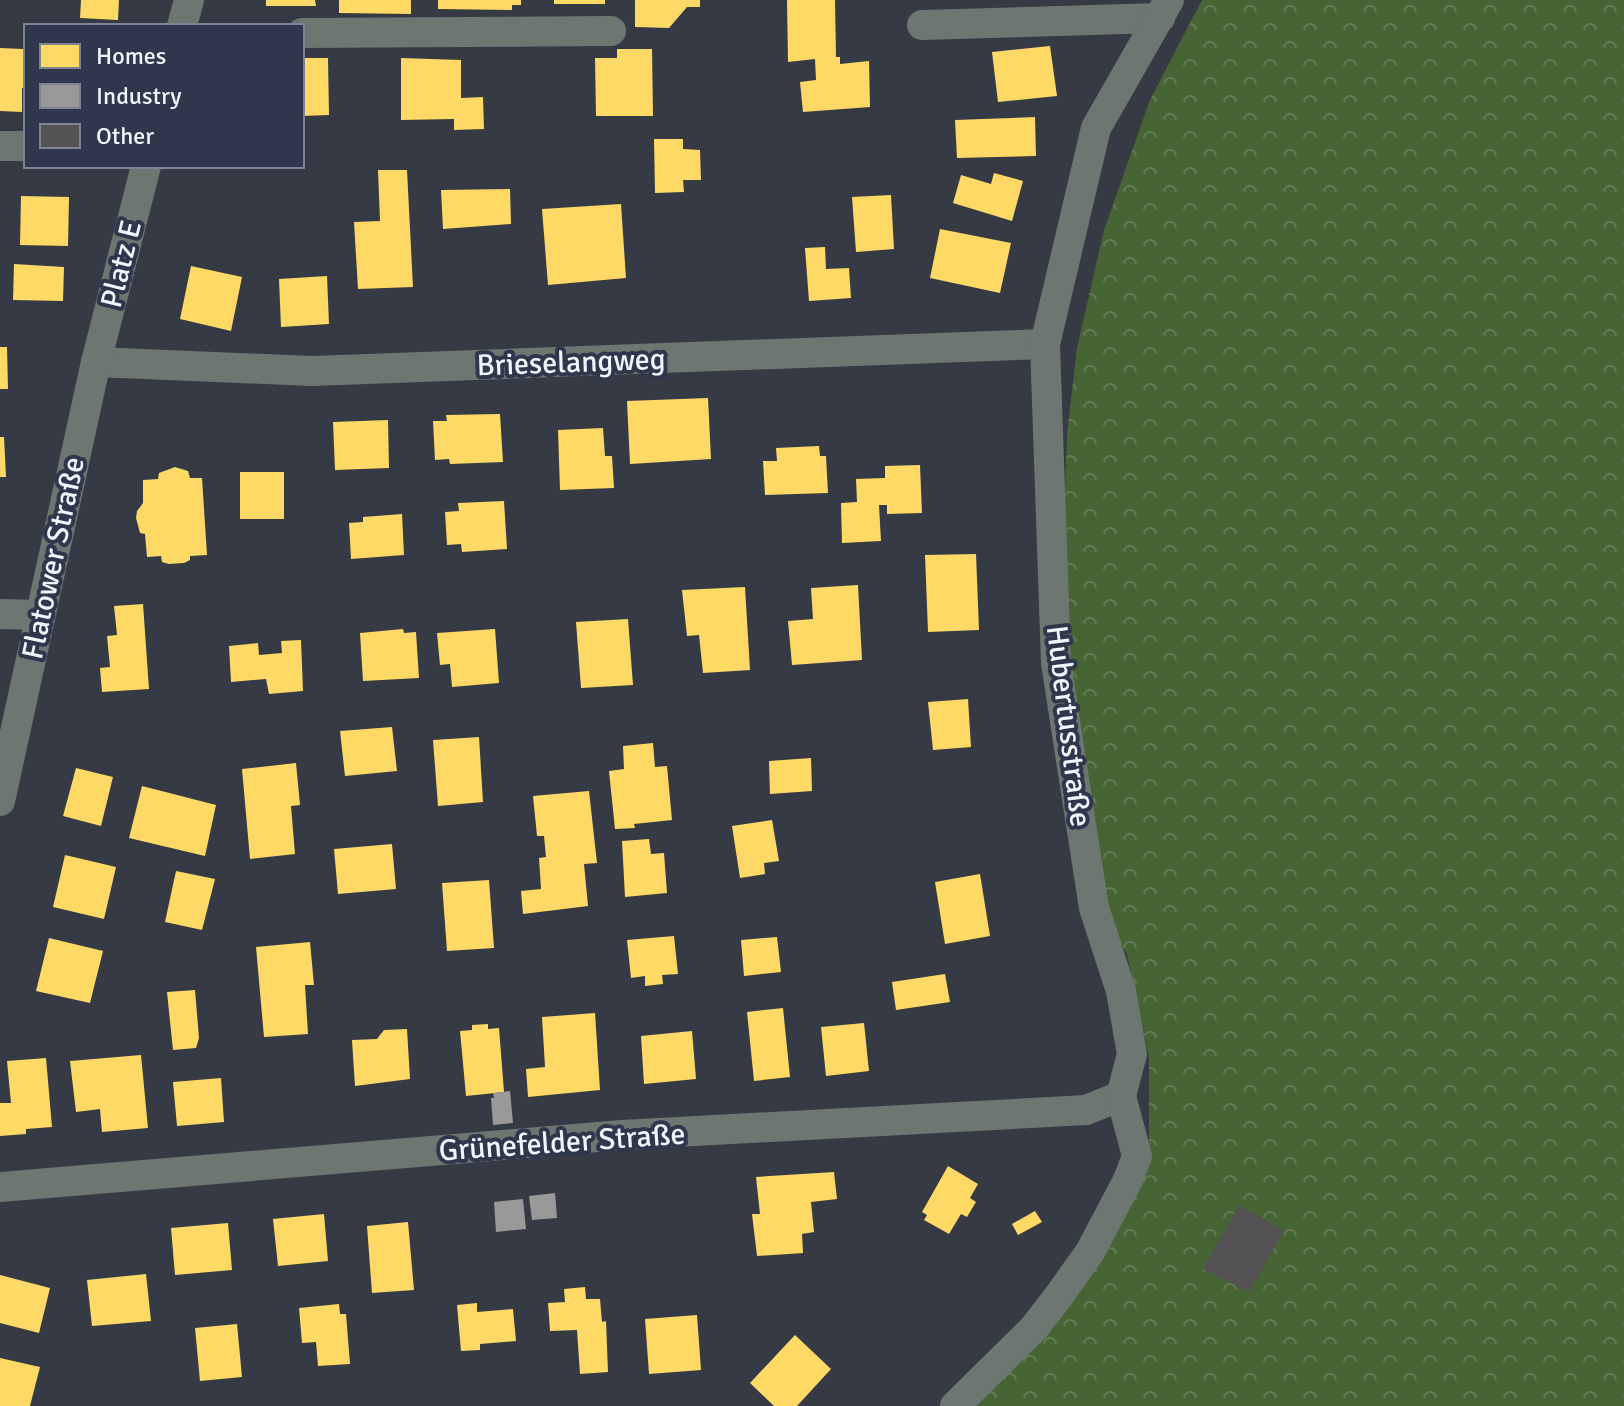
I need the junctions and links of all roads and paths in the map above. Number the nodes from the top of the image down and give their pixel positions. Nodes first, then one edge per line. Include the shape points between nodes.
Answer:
1 (189, 0) edge
2 (1165, 9) edge
3 (183, 24) edge
4 (922, 25) dead end
5 (611, 31) dead end
6 (304, 33) edge
7 (0, 146) edge
8 (24, 146) edge
9 (145, 168) edge
10 (1045, 344) junction
11 (96, 362) junction
12 (0, 614) edge
13 (40, 615) junction
14 (0, 801) edge
15 (1121, 1096) junction
16 (0, 1187) edge
17 (955, 1406) edge

1 - 3 street
2 - 4 street
2 - 10 street, Hubertusstraße via 1096,128
5 - 6 street
7 - 8 street
9 - 11 street, Platz E
10 - 11 street, Brieselangweg via 312,371
10 - 15 street, Hubertusstraße via 1056,663 1094,908 1121,991 1132,1054
11 - 13 street, Flatower Straße
12 - 13 street
13 - 14 street, Flatower Straße
15 - 16 street, Grünefelder Straße via 1086,1110 622,1135
15 - 17 street, Hubertusstraße via 1137,1156 1090,1252 1034,1328

